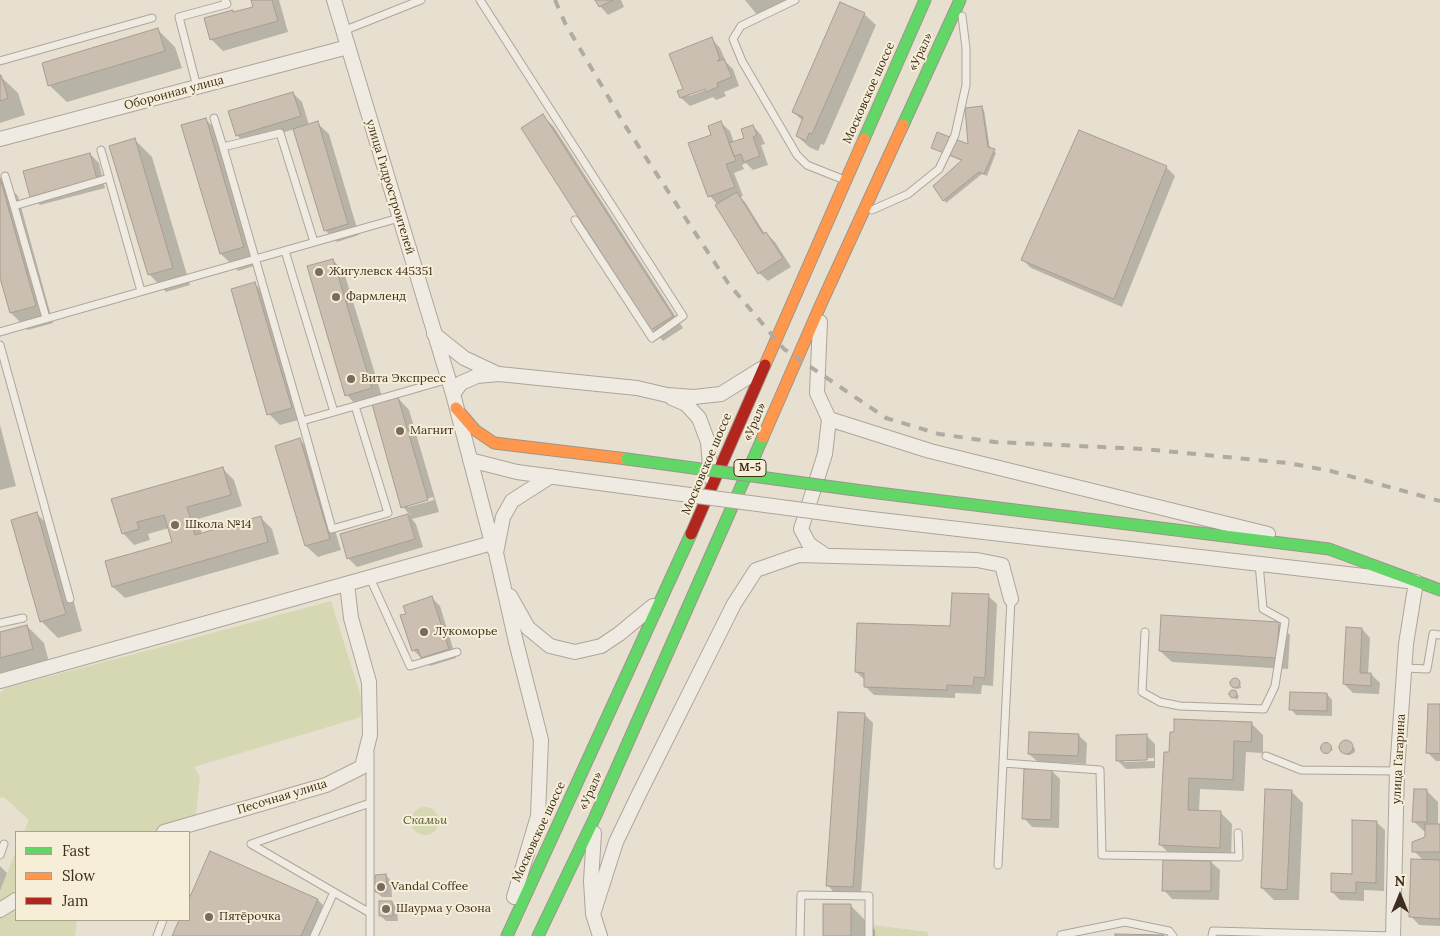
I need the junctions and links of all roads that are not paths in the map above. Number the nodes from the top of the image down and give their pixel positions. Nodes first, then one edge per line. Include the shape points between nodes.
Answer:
1 (225, 0) edge
2 (334, 0) edge
3 (421, 0) edge
4 (480, 0) edge
5 (795, 0) edge
6 (925, 0) edge
7 (960, 0) edge
8 (152, 18) dead end
9 (343, 31) junction
10 (348, 47) junction
11 (0, 61) edge
12 (197, 87) junction
13 (214, 118) dead end
14 (0, 140) edge
15 (223, 147) junction
16 (101, 150) dead end
17 (5, 176) dead end
18 (109, 178) junction
19 (845, 180) junction
20 (14, 206) junction
21 (862, 214) junction
22 (399, 218) junction
23 (575, 220) dead end
24 (314, 242) junction
25 (285, 250) junction
26 (254, 259) junction
27 (141, 291) junction
28 (821, 304) junction
29 (46, 318) junction
30 (0, 332) edge
31 (434, 333) junction
32 (0, 345) edge
33 (764, 367) junction
34 (499, 374) junction
35 (448, 378) junction
36 (667, 395) junction
37 (455, 401) junction
38 (355, 406) junction
39 (334, 412) junction
40 (828, 419) junction
41 (302, 421) junction
42 (470, 460) junction
43 (551, 476) junction
44 (712, 487) junction
45 (494, 548) junction
46 (1329, 549) junction
47 (825, 555) junction
48 (1259, 563) junction
49 (370, 578) junction
50 (502, 580) junction
51 (1416, 582) junction
52 (347, 584) junction
53 (1440, 590) edge
54 (664, 597) junction
55 (1011, 598) joint
56 (70, 599) dead end
57 (23, 618) dead end
58 (0, 624) edge
59 (1145, 632) dead end
60 (1440, 635) edge
61 (457, 652) dead end
62 (1405, 668) junction
63 (0, 682) edge
64 (370, 736) junction
65 (1266, 756) dead end
66 (1003, 763) junction
67 (1397, 771) junction
68 (370, 803) junction
69 (595, 817) junction
70 (167, 831) edge
71 (1238, 833) dead end
72 (4, 844) dead end
73 (0, 855) edge
74 (998, 865) dead end
75 (334, 892) junction
76 (15, 901) edge
77 (0, 910) edge
78 (370, 913) junction
79 (593, 914) junction
80 (164, 921) edge
81 (1061, 935) edge
82 (156, 936) edge
83 (314, 936) edge
84 (370, 936) edge
85 (503, 936) edge
86 (507, 936) edge
87 (538, 936) edge
88 (600, 936) edge
89 (800, 936) edge
90 (869, 936) edge
91 (1173, 936) edge
92 (1212, 936) edge
93 (1393, 936) edge

1 - 12 lane via 227,4 179,17
2 - 9 street, улица Гидростроителей
3 - 9 lane
4 - 23 lane via 683,316 652,338
5 - 19 lane via 741,26 733,39 742,61 797,155 807,165
6 - 19 main road, Московское шоссе / М-5
7 - 21 main road, «Урал» / М-5
7 - 21 lane via 966,48 966,85 955,135 939,169 908,194
8 - 11 lane
9 - 10 street, улица Гидростроителей
10 - 12 street, Оборонная улица
10 - 22 street, улица Гидростроителей
12 - 14 street, Оборонная улица
13 - 15 lane
15 - 24 lane via 280,133
15 - 26 lane
16 - 18 lane
17 - 20 lane
18 - 20 lane
18 - 27 lane
19 - 33 main road, Московское шоссе / М-5
20 - 29 lane
21 - 28 main road, «Урал» / М-5
22 - 24 lane
22 - 31 street, улица Гидростроителей
24 - 25 lane
25 - 26 lane
25 - 39 lane
26 - 27 lane
26 - 41 lane
27 - 29 lane
28 - 40 street via 817,393
28 - 69 main road, «Урал» / М-5 via 726,526
29 - 30 lane
31 - 34 street via 464,358
31 - 35 street, улица Гидростроителей
32 - 56 lane
33 - 36 street via 720,394 694,397
33 - 44 main road, Московское шоссе / М-5
34 - 36 street via 637,388
34 - 37 street via 477,376 461,383
35 - 37 street, улица Гидростроителей
35 - 38 lane
36 - 44 street via 686,404 699,418 708,442
37 - 42 street, улица Гидростроителей
37 - 46 main road, bridge via 465,421 494,443
38 - 39 lane
38 - 41 lane via 388,513 332,529
39 - 41 lane
40 - 46 street via 930,451
40 - 47 street via 825,454 800,529 809,544
42 - 43 street via 517,472
42 - 45 street, улица Гидростроителей
43 - 45 street via 512,501 503,516
43 - 48 street, bridge via 863,518
44 - 54 main road, Московское шоссе / М-5
45 - 49 street
45 - 50 street, улица Гидростроителей
46 - 51 main road
47 - 55 street via 977,560 1002,565
47 - 79 street via 799,555 756,570 734,604 616,842
48 - 51 street
48 - 59 lane via 1263,609 1285,621 1274,686 1264,709 1180,706 1160,702 1142,692
49 - 52 street
49 - 61 lane via 410,666
50 - 54 street via 528,628 550,646 575,652 601,646
50 - 85 street via 542,740 538,816
51 - 53 main road
51 - 62 street, улица Гагарина
52 - 63 street
52 - 64 street, Песочная улица via 350,618 369,682
54 - 86 main road, Московское шоссе / М-5
55 - 66 lane
57 - 58 lane
60 - 62 lane via 1432,634 1427,669
62 - 67 street, улица Гагарина
64 - 68 lane
64 - 70 street, Песочная улица via 362,767 326,785
65 - 67 lane via 1302,770
66 - 71 lane via 1100,770 1102,855 1239,857
66 - 74 lane
67 - 93 street, улица Гагарина
68 - 75 lane via 251,844
68 - 78 lane
69 - 79 street via 591,881
69 - 87 main road, «Урал» / М-5
72 - 73 lane
75 - 78 lane
75 - 83 lane
76 - 77 street
78 - 84 lane
79 - 88 street
80 - 82 lane
81 - 91 lane via 1125,922 1169,930
89 - 90 lane via 801,894 869,896
92 - 93 lane via 1212,930

